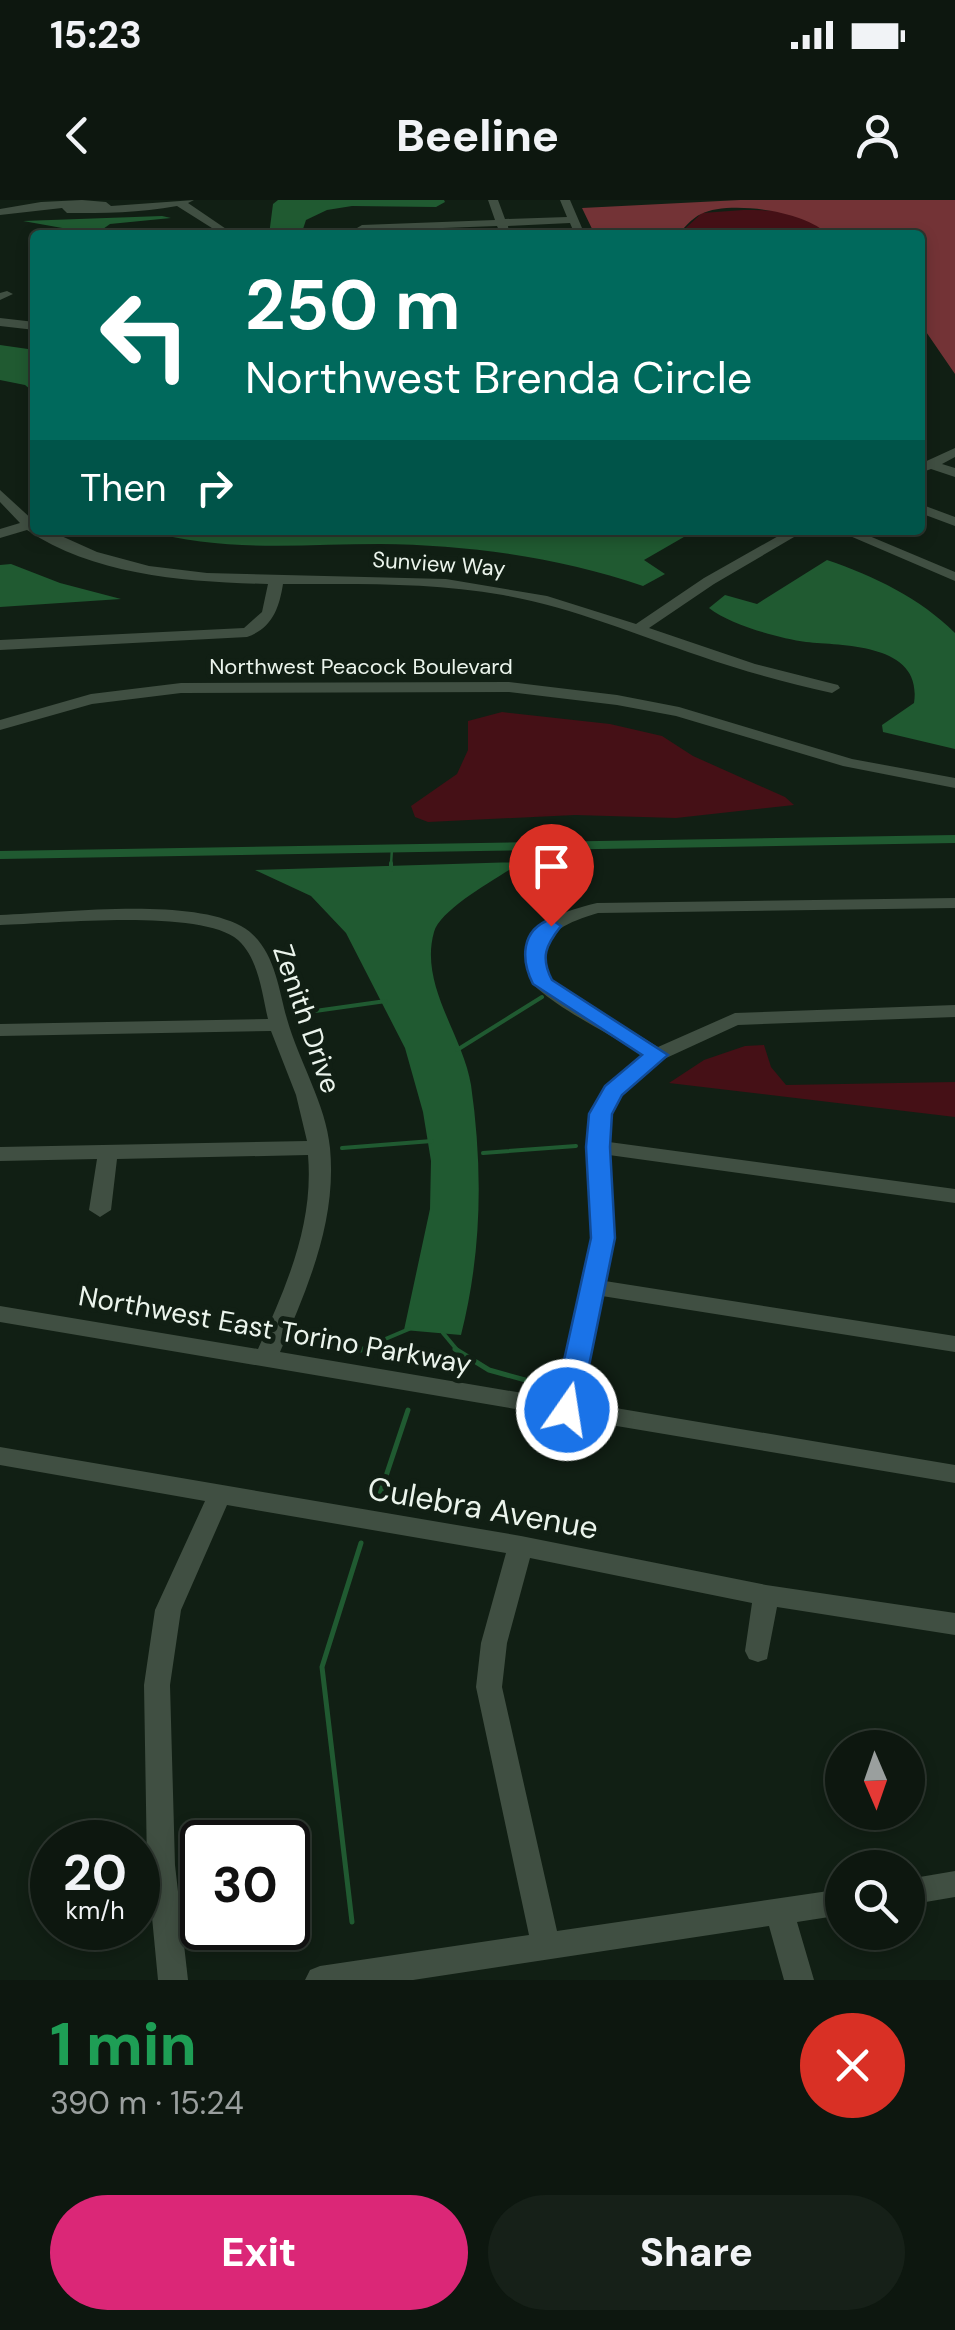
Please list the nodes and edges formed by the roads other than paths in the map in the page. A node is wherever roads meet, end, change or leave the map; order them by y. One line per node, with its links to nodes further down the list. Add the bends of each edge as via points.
1 (493, 200): 9 (street)
2 (565, 200): 7 (street)
3 (185, 201): 5 (street); 10 (street)
4 (79, 207): 5 (street); 5 (street); 6 (street)
5 (105, 207)
6 (0, 212)
7 (574, 220): 9 (street); 11 (street)
8 (362, 228): 9 (street)
9 (503, 229)
10 (224, 230)
11 (578, 230)
12 (0, 322): 13 (street)
13 (30, 325)
14 (955, 452): 15 (street)
15 (925, 466): 16 (street)
16 (955, 473)
17 (0, 494): 20 (street, Sunview Way)
18 (925, 510): 19 (street)
19 (955, 522)
20 (30, 525)
21 (30, 529): 22 (street)
22 (0, 534)
23 (46, 535): 27 (street, Sunview Way, via 143,569)
24 (789, 535): 28 (street)
25 (856, 535): 26 (street)
26 (955, 577)
27 (276, 582): 28 (street, Sunview Way, via 461,584 544,599); 29 (street, via 272,612 247,632)
28 (639, 628): 30 (street, Sunview Way, via 741,666)
29 (0, 644)
30 (832, 688)
31 (0, 725): 32 (street, Northwest Peacock Boulevard, via 91,699 181,688 509,687 679,712 849,763)
32 (955, 783)
33 (955, 902): 38 (street, via 597,908 551,926 536,942 534,965 544,984)
34 (0, 920): 36 (street, Zenith Drive, via 220,922 253,944)
35 (955, 1012): 38 (street, via 735,1020)
36 (278, 1025): 37 (street); 40 (street, Zenith Drive)
37 (0, 1030)
38 (657, 1055): 39 (street, via 613,1091 601,1114)
39 (598, 1147): 43 (street); 45 (street, via 603,1238)
40 (320, 1148): 41 (street); 48 (street, Zenith Drive, via 322,1204 312,1248)
41 (108, 1152): 42 (street); 44 (street)
42 (0, 1154)
43 (955, 1196)
44 (100, 1210)
45 (595, 1287): 47 (street); 49 (street)
46 (0, 1314): 48 (street, Northwest East Torino Parkway)
47 (955, 1344)
48 (266, 1360): 49 (street, Northwest East Torino Parkway)
49 (567, 1410): 51 (street, Northwest East Torino Parkway)
50 (0, 1456): 52 (street, Culebra Avenue)
51 (955, 1474)
52 (219, 1496): 53 (street, Culebra Avenue); 62 (street, via 168,1610 158,1685 161,1865)
53 (520, 1546): 54 (street, Culebra Avenue); 61 (street, via 489,1687)
54 (766, 1595): 55 (street, Culebra Avenue); 56 (street)
55 (955, 1624)
56 (758, 1652)
57 (955, 1884): 58 (street)
58 (925, 1889)
59 (825, 1905): 60 (street)
60 (780, 1912): 61 (street); 64 (street)
61 (546, 1945): 63 (street)
62 (173, 1980)
63 (320, 1980)
64 (799, 1980)

